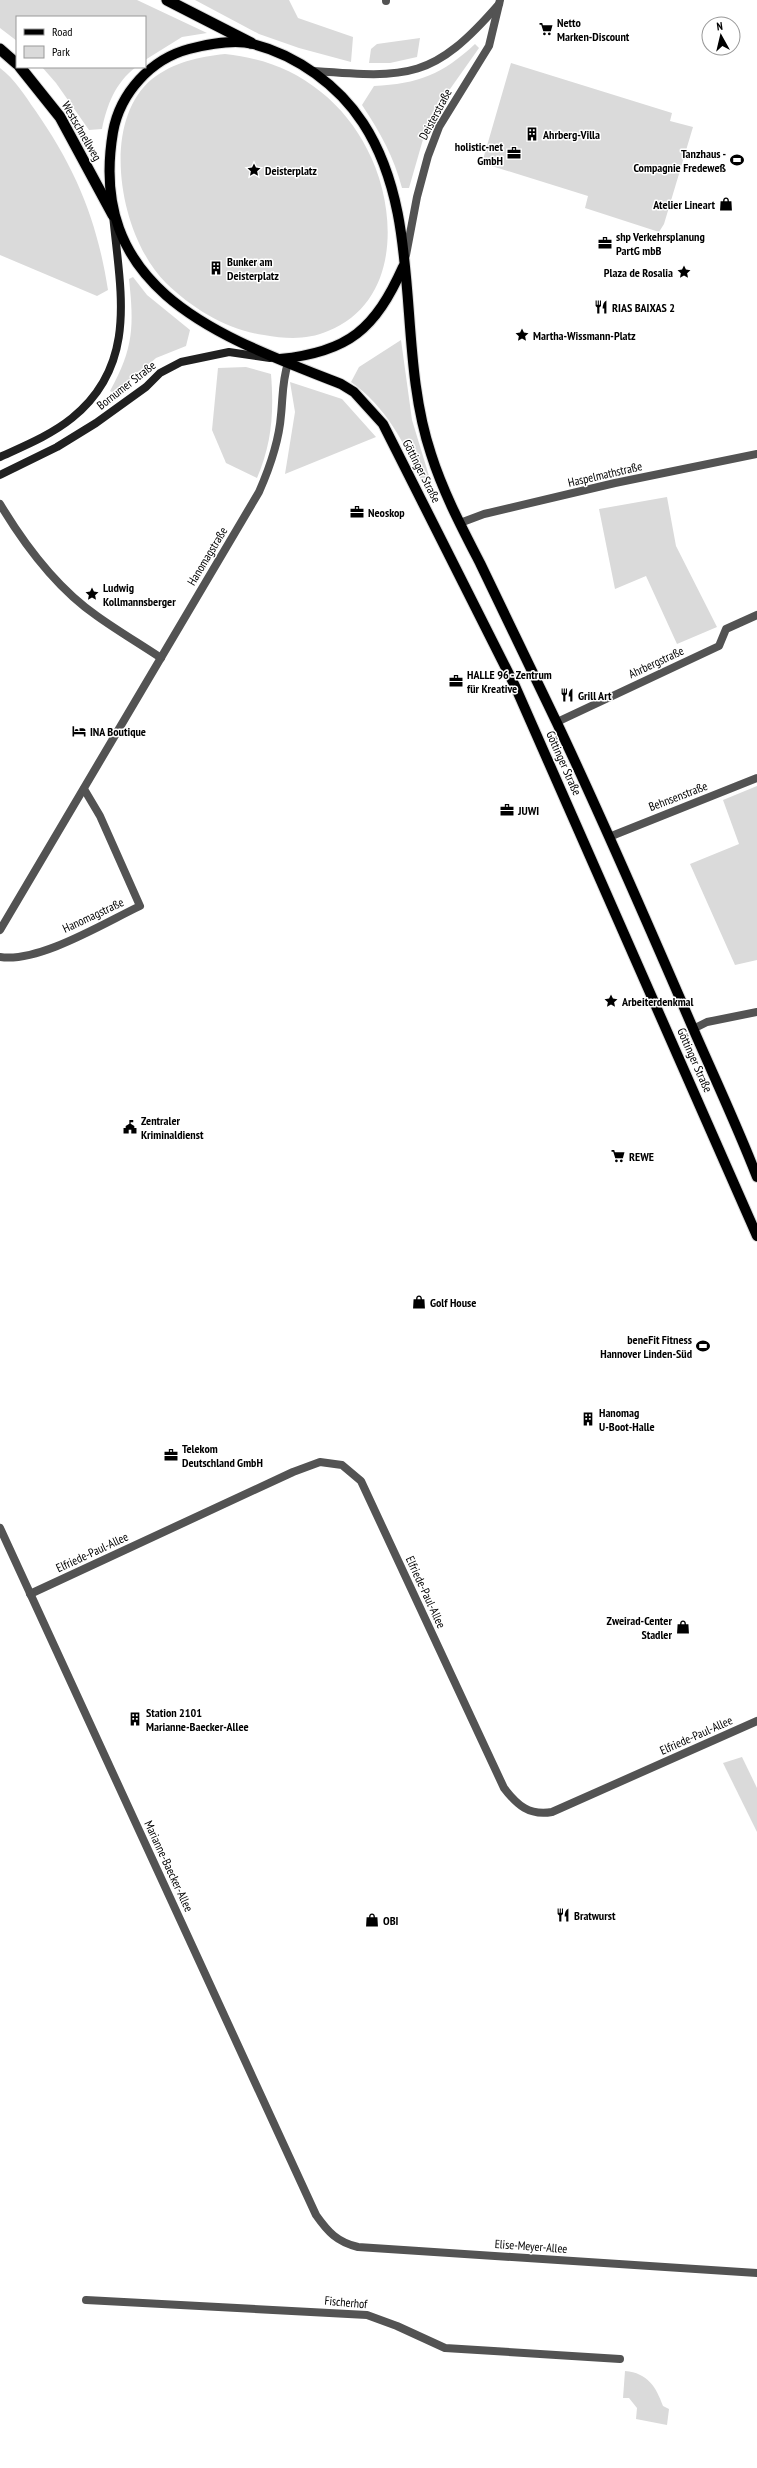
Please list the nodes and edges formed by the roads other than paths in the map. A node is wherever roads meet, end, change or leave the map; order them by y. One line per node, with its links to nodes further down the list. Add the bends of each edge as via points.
1 (167, 0): 3 (highway)
2 (500, 2): 7 (street, Deisterstraße, via 462,44 447,56 423,68 379,76); 9 (street, Deisterstraße, via 496,27 489,46 439,127 428,156 417,197)
3 (251, 43): 7 (main road); 8 (main road, via 218,43 177,52 152,68 124,98 112,138 109,170)
4 (0, 49): 5 (highway)
5 (16, 63)
6 (21, 68): 8 (highway, Westschnellweg, via 60,117)
7 (312, 71): 9 (main road, via 333,88 359,117 384,160 394,189)
8 (113, 215): 10 (main road, via 140,266 166,296 201,322); 12 (main road, Bornumer Straße, via 121,326 112,368 89,402 72,418)
9 (404, 266): 10 (main road, via 382,309 351,338 312,356); 15 (main road, Göttinger Straße, via 411,358 422,420 441,481)
10 (283, 361): 13 (main road, Bornumer Straße, via 229,352 181,362 160,373 146,387 96,423 57,447); 17 (street, Hanomagstraße, via 281,415 273,459 259,492); 27 (main road, Göttinger Straße, via 341,384 354,392 383,424 406,466 518,694)
11 (757, 454): 15 (street, Haspelmathstraße, via 615,483 484,514)
12 (0, 457)
13 (0, 475)
14 (0, 504): 17 (street, via 17,532 46,570 96,616)
15 (460, 523): 18 (main road, Göttinger Straße)
16 (757, 616): 18 (street, Ahrbergstraße, via 726,629 719,646)
17 (161, 658): 20 (street, Hanomagstraße)
18 (557, 722): 21 (main road, Göttinger Straße)
19 (757, 778): 21 (street, Behnsenstraße)
20 (84, 789): 22 (street, Hanomagstraße); 23 (street, Hanomagstraße, via 100,816 140,906 45,951 9,959)
21 (609, 837): 25 (main road, Göttinger Straße)
22 (0, 930)
23 (0, 957)
24 (757, 1012): 25 (street, via 707,1022)
25 (693, 1029): 26 (main road, Göttinger Straße)
26 (757, 1177)
27 (757, 1236)
28 (0, 1528): 29 (street, Marianne-Baecker-Allee)
29 (30, 1594): 30 (street, Elfriede-Paul-Allee, via 293,1472 320,1462 342,1465 361,1481 504,1788 516,1804 530,1812 552,1812); 31 (street, Marianne-Baecker-Allee)
30 (757, 1721)
31 (316, 2215): 32 (street, Elise-Meyer-Allee, via 330,2234 358,2247)
32 (757, 2274)
33 (86, 2300): 34 (street, Fischerhof, via 367,2315 446,2348)
34 (620, 2359)

